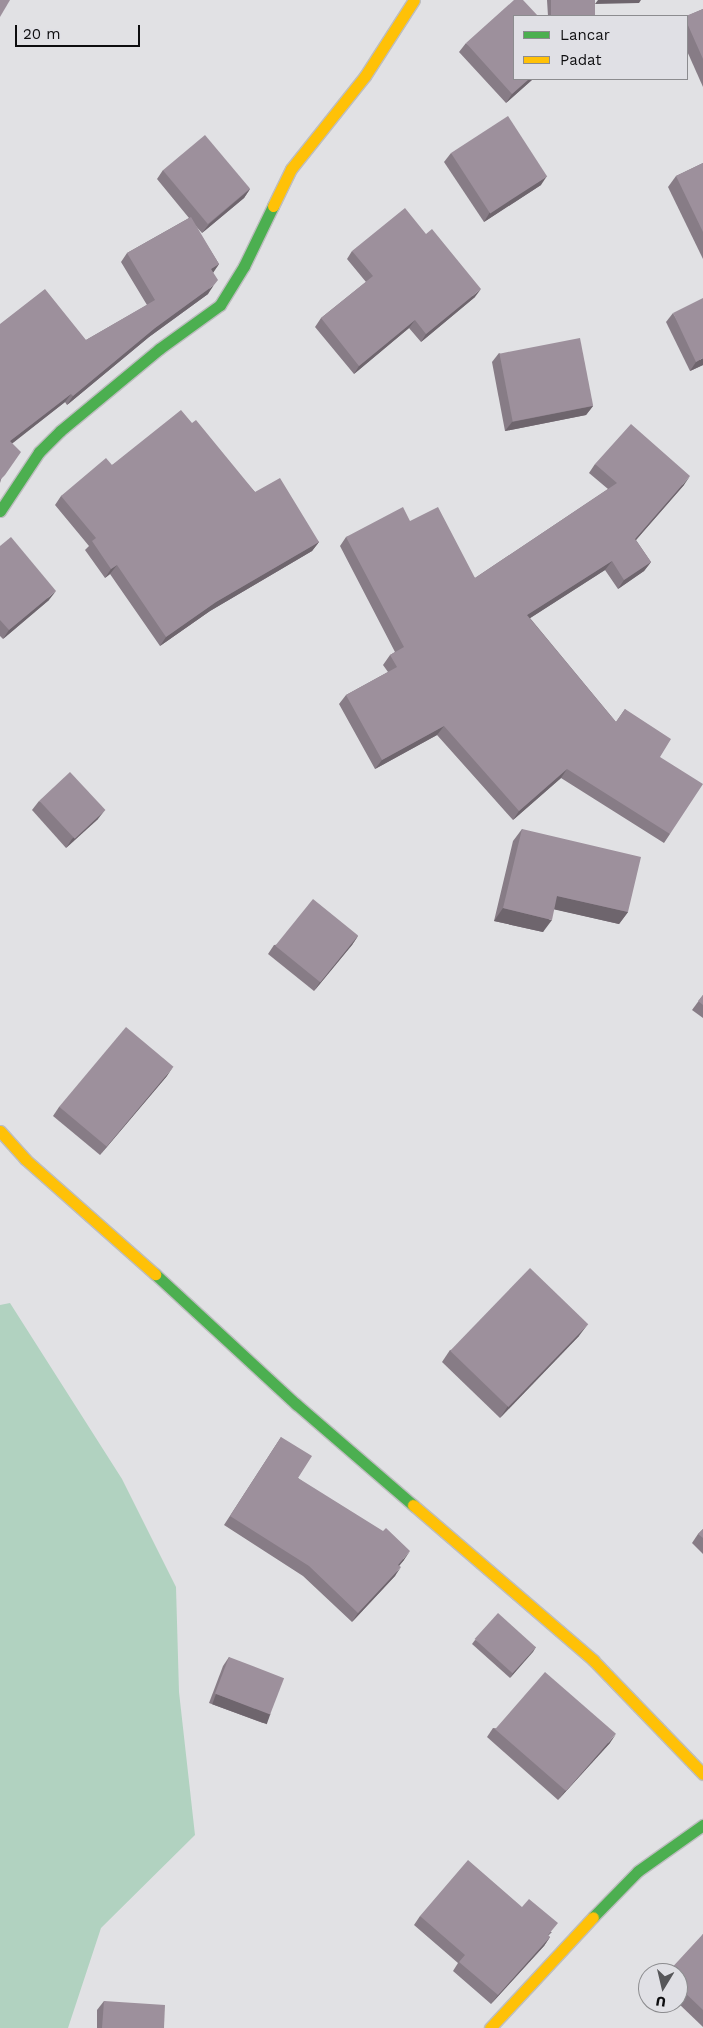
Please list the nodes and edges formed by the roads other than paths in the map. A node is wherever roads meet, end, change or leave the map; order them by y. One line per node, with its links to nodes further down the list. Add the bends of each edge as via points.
1 (414, 0): 2 (street, via 365,76 291,169 244,266 220,305 159,348 60,431 39,452)
2 (0, 511)
3 (0, 1131): 4 (street, via 25,1159 144,1263 296,1404 593,1660)
4 (703, 1774)
5 (703, 1825): 6 (street, via 638,1871)
6 (490, 2028)

